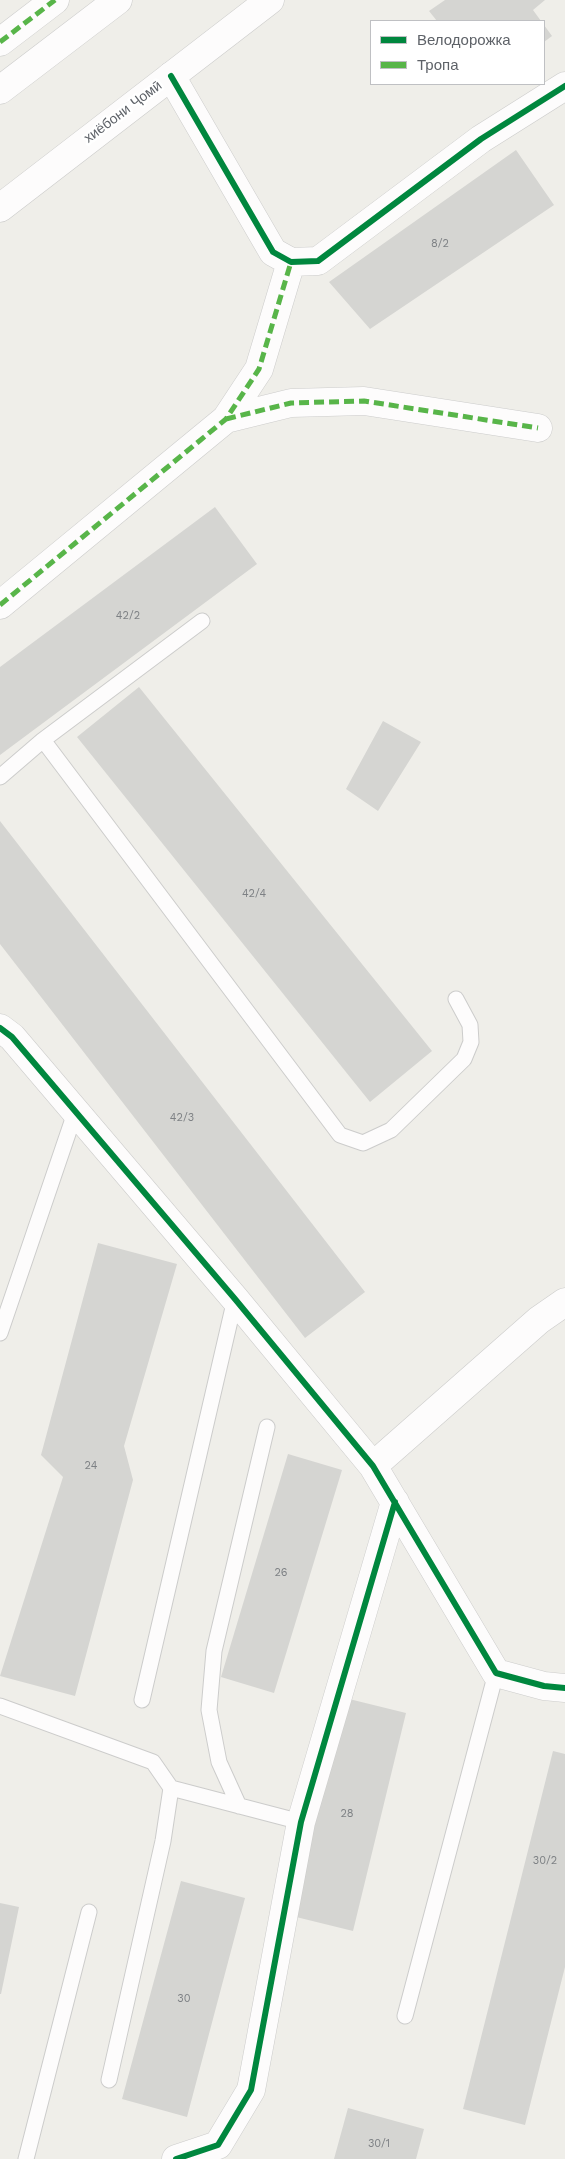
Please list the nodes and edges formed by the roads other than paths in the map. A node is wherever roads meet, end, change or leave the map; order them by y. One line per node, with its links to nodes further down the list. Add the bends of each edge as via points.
1 (55, 0): 4 (street)
2 (118, 0): 7 (street)
3 (270, 0): 5 (street, хиёбони Ҷомӣ)
4 (0, 42)
5 (171, 76): 8 (street, хиёбони Ҷомӣ); 9 (street, via 273,252)
6 (565, 86): 9 (street, via 481,139 318,261)
7 (0, 90)
8 (0, 208)
9 (291, 262): 10 (street, via 259,368)
10 (226, 419): 11 (street, via 291,403 364,401); 12 (street)
11 (538, 428)
12 (0, 604)
13 (202, 621): 14 (lane)
14 (44, 740): 15 (lane); 16 (lane, via 340,1135 363,1143 391,1130 464,1059 470,1042 470,1025)
15 (0, 777)
16 (456, 1000)
17 (0, 1028): 18 (street, via 12,1037)
18 (75, 1113): 19 (street); 21 (lane)
19 (235, 1299): 23 (street); 27 (lane)
20 (565, 1302): 23 (street, via 539,1320)
21 (0, 1333)
22 (267, 1426): 30 (lane, via 214,1651 209,1710 219,1762)
23 (373, 1466): 24 (street)
24 (395, 1502): 25 (street); 31 (street)
25 (496, 1673): 26 (street, via 544,1686); 33 (lane)
26 (565, 1688)
27 (142, 1700)
28 (0, 1706): 29 (lane, via 153,1762)
29 (172, 1788): 30 (lane); 34 (lane)
30 (239, 1806): 31 (lane)
31 (301, 1822): 36 (street, via 251,2090 218,2145)
32 (88, 1912): 35 (lane)
33 (405, 2016)
34 (109, 2080)
35 (26, 2159)
36 (176, 2159)

